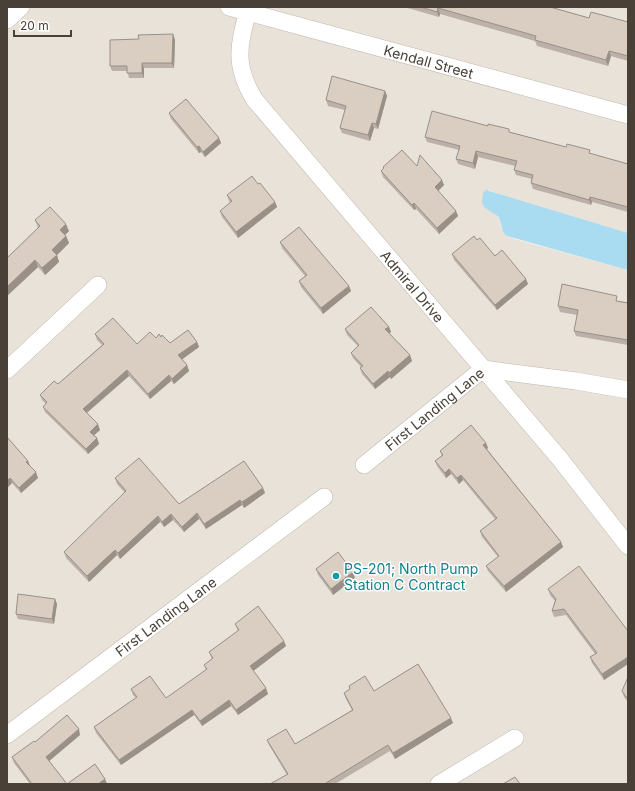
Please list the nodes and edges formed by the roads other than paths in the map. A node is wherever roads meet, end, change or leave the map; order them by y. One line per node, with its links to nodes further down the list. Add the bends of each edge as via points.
1 (21, 7): 4 (street)
2 (229, 7): 3 (street, Kendall Street)
3 (249, 10): 5 (street, Kendall Street); 7 (street, Admiral Drive, via 239,47 240,65 244,83 254,99)
4 (7, 20)
5 (628, 115)
6 (98, 285): 8 (street)
7 (483, 369): 9 (street, First Landing Lane); 10 (street, First Landing Lane); 12 (street, Admiral Drive, via 560,459)
8 (7, 370)
9 (628, 390)
10 (364, 465)
11 (324, 496): 13 (street, First Landing Lane)
12 (628, 546)
13 (7, 735)
14 (516, 738): 15 (street)
15 (440, 784)

